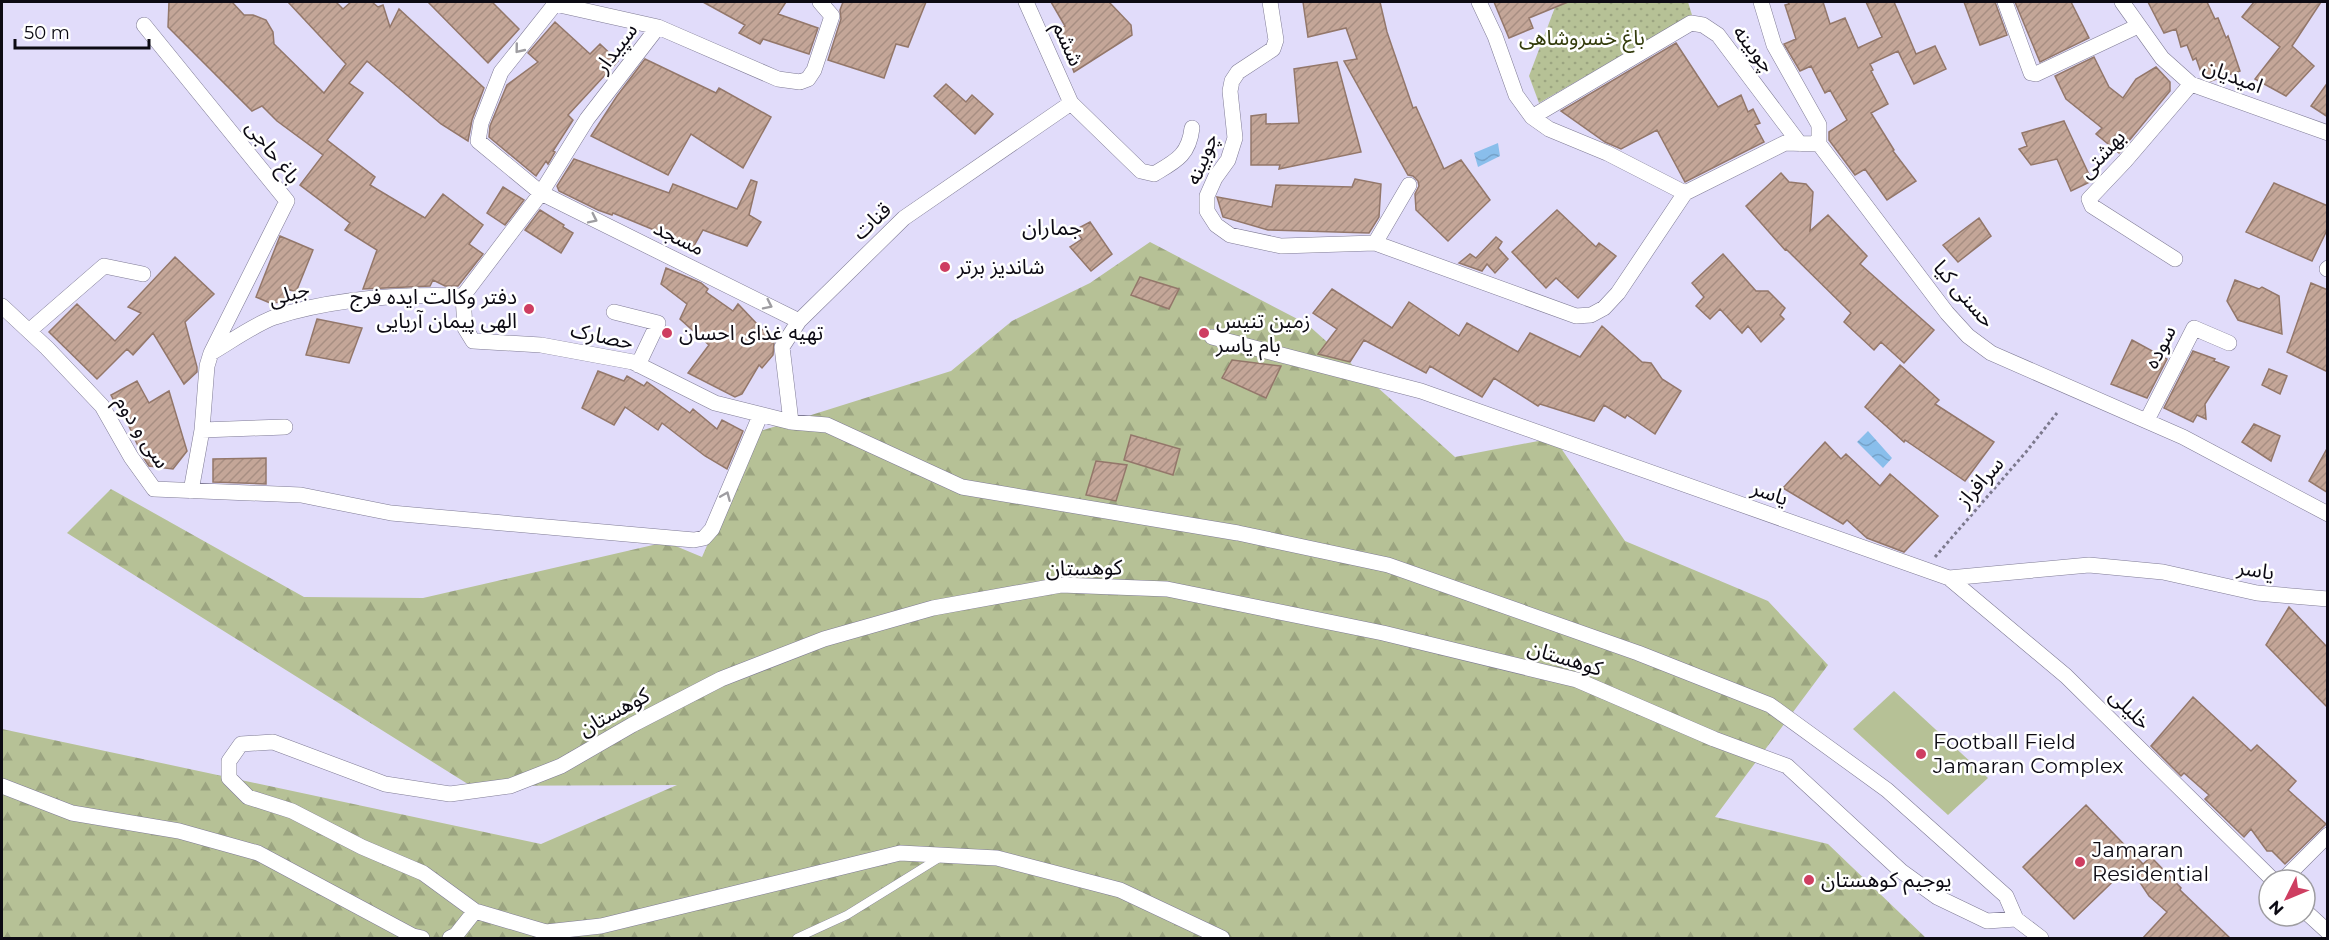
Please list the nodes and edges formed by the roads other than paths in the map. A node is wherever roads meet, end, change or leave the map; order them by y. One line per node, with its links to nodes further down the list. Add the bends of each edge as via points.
1 (820, 2): 11 (street, سپیدار, via 832,16 813,70 808,79 800,82 778,79)
2 (1026, 2): 13 (street, ششم)
3 (1270, 2): 22 (street, چوبینه, via 1276,40 1273,49 1238,72 1232,81 1235,138 1208,196 1207,211 1216,225 1230,235 1281,246)
4 (1479, 2): 14 (street, via 1516,95)
5 (1761, 2): 18 (street, حسنی کیا, via 1774,45 1819,125)
6 (2006, 2): 10 (street, via 2031,73 2036,74)
7 (2122, 2): 10 (street, امیدیان)
8 (554, 3): 11 (street); 20 (street, مسجد, one-way to 20, via 501,72 478,141)
9 (144, 25): 32 (street, باغ حاجی, via 287,201)
10 (2138, 26): 12 (street, امیدیان, via 2162,58)
11 (658, 27): 20 (street, سپیدار, via 587,119)
12 (2191, 84): 16 (street, امیدیان); 23 (street, بهشتی, via 2089,199 2092,206)
13 (1071, 103): 15 (street, via 1141,171 1154,174 1178,160 1190,143); 28 (street, قنات, via 904,218)
14 (1532, 117): 17 (street, چوبینه, via 1691,23 1703,25 1718,35); 21 (street, via 1549,129)
15 (1192, 128)
16 (2328, 133)
17 (1800, 144): 18 (street, چوبینه); 21 (street, چوبینه, via 1785,143)
18 (1819, 144): 35 (street, حسنی کیا, via 1947,314 1968,336 1991,353)
19 (1409, 185): 22 (street)
20 (540, 193): 25 (street, سپیدار); 28 (street, مسجد, one-way to 28)
21 (1686, 193): 22 (street, چوبینه, via 1618,293 1605,308 1591,315 1576,316)
22 (1375, 243)
23 (2175, 259)
24 (143, 274): 29 (street, via 104,267)
25 (464, 296): 32 (street, جبلی, via 344,301 274,318); 33 (street, حصارک, via 465,327 473,341 541,345)
26 (2, 306): 29 (street, سی و دوم)
27 (614, 312): 33 (street, via 658,323)
28 (799, 321): 36 (street, قنات, via 782,347)
29 (29, 331): 39 (street, سی و دوم, via 102,406 131,458 154,489)
30 (1212, 337): 41 (street, یاسر, via 1421,391)
31 (2229, 343): 35 (street, سوده, via 2194,328)
32 (211, 354): 38 (street)
33 (638, 365): 34 (street, حصارک, via 715,403)
34 (760, 416): 36 (street, حصارک); 39 (street, سی و دوم, one-way to 34, via 301,495 391,513 694,540 704,538 712,529)
35 (2146, 420): 40 (street, حسنی کیا)
36 (791, 422): 49 (street, کوهستان, via 827,425 962,487 1238,533 1388,566 1638,653 1770,705 1887,790 2006,896)
37 (285, 427): 38 (street)
38 (202, 430): 39 (street)
39 (191, 491)
40 (2328, 514)
41 (1949, 578): 42 (street, یاسر, via 2089,565 2163,572 2257,593); 46 (street, خلیلی, via 2066,676)
42 (2328, 599)
43 (2, 786): 50 (street, via 72,813 179,831 258,854)
44 (2328, 835): 47 (street)
45 (946, 854): 48 (street, کوهستان, via 900,853 601,926 546,932); 52 (lane, via 847,915); 53 (street, کوهستان, via 997,858 1120,890)
46 (2261, 868)
47 (2295, 868)
48 (475, 911): 49 (street, کوهستان, via 423,873 292,811 248,796 229,778 229,761 241,744 273,742 385,784 450,794 510,786 561,766 721,679 824,639 933,608 1060,585 1167,589 1383,633 1577,680 1787,766 1893,864 1937,897 1987,921); 51 (street)
49 (2016, 919): 54 (street, کوهستان)
50 (422, 939)
51 (450, 939)
52 (797, 939)
53 (1222, 939)
54 (2041, 939)

